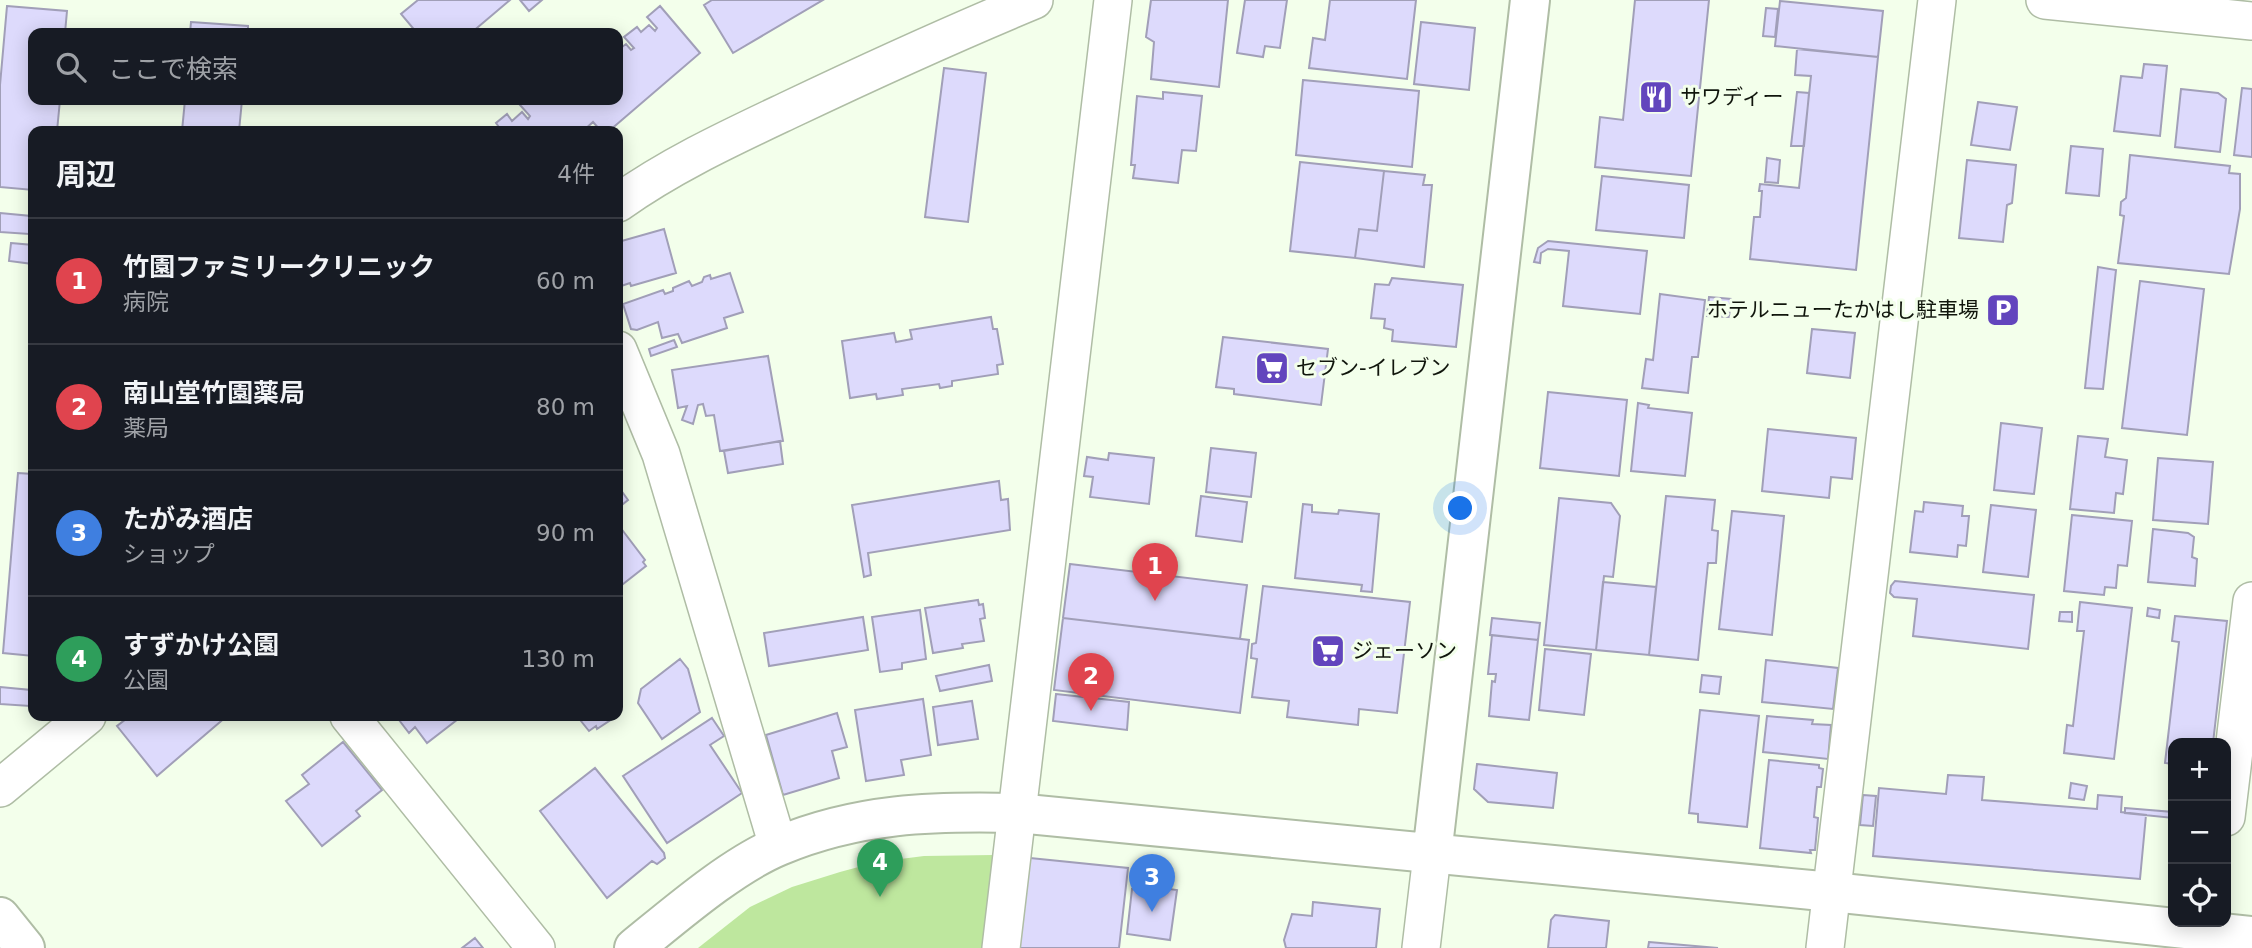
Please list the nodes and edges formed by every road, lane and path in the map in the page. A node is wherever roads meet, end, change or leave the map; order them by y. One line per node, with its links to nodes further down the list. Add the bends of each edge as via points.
1 (1034, 0): 7 (street, via 729,139)
2 (1113, 0): 14 (street)
3 (1530, 0): 16 (street)
4 (1937, 0): 17 (street)
5 (2045, 0): 6 (street)
6 (2252, 21)
7 (623, 200)
8 (623, 361): 15 (street, via 661,454)
9 (2252, 601): 13 (street)
10 (81, 721): 12 (street)
11 (353, 721): 22 (street)
12 (0, 788)
13 (2228, 801)
14 (1016, 813): 15 (street, via 939,811 878,818); 16 (street); 24 (street)
15 (778, 846): 23 (street, via 691,903)
16 (1432, 855): 17 (street); 25 (street)
17 (1832, 892): 19 (street); 26 (street)
18 (0, 917): 21 (street)
19 (2212, 934): 20 (street)
20 (2252, 936)
21 (24, 948)
22 (536, 948)
23 (634, 948)
24 (1001, 948)
25 (1421, 948)
26 (1825, 948)

